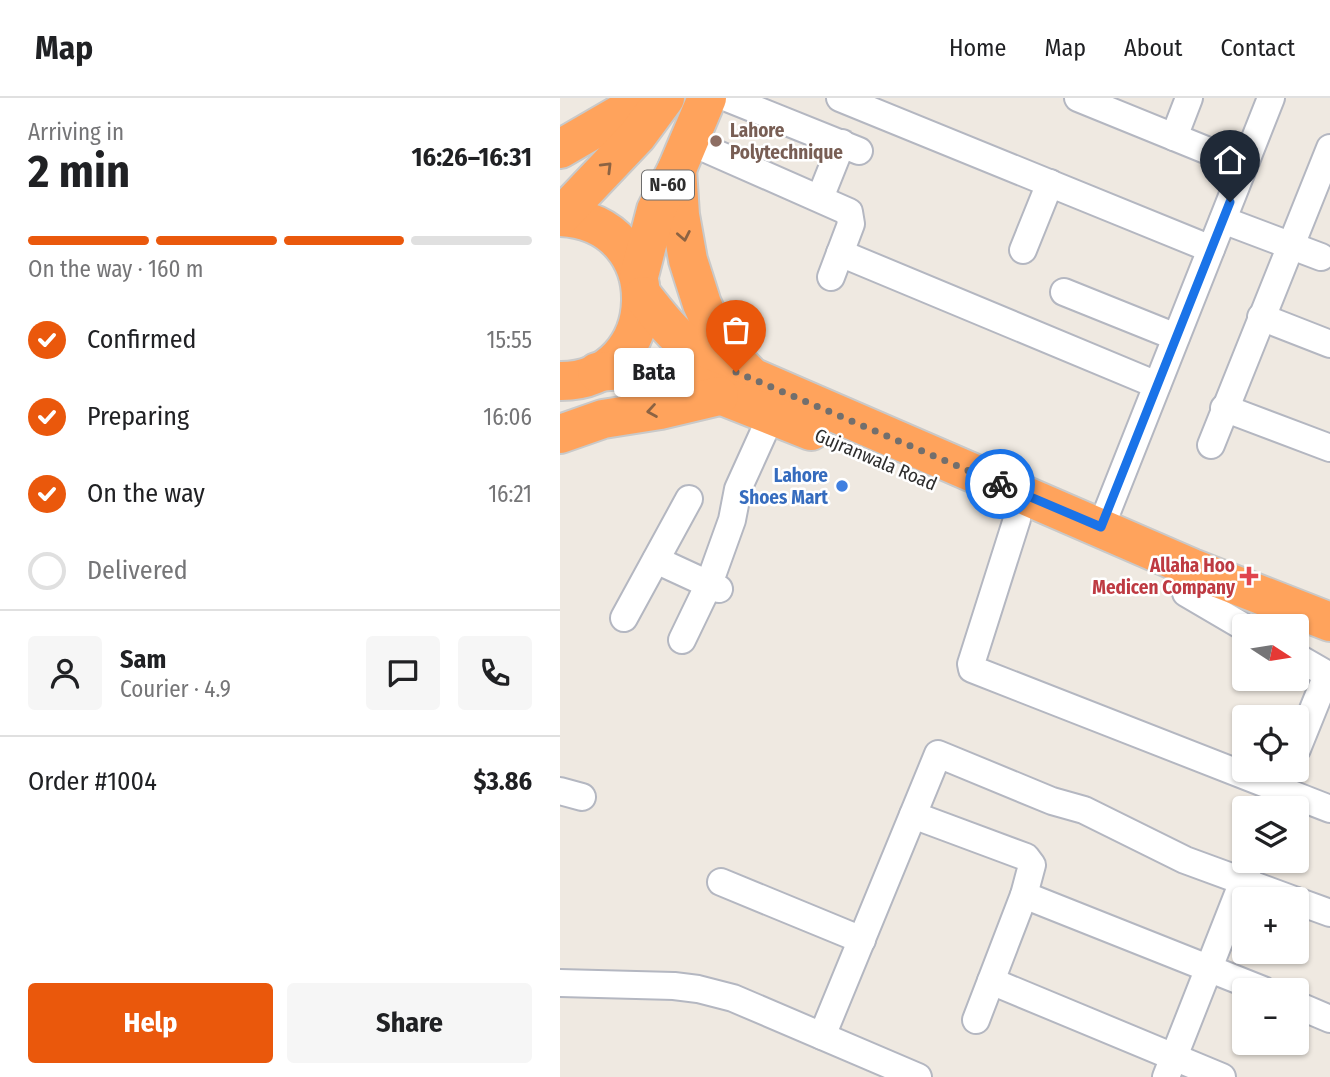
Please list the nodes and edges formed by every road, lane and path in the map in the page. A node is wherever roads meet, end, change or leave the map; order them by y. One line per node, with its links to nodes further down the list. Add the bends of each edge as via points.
1 (648, 98): 13 (highway)
2 (665, 98): 18 (highway, N-60, one-way to 2, via 637,136)
3 (707, 98): 15 (highway, N-60)
4 (727, 98): 11 (street)
5 (1078, 98): 9 (street)
6 (1189, 98): 10 (street)
7 (1271, 98): 19 (street)
8 (841, 99): 11 (street); 16 (street)
9 (1131, 108): 10 (street)
10 (1174, 137): 14 (street)
11 (843, 144): 17 (street)
12 (1330, 148): 20 (street)
13 (560, 149)
14 (1206, 150)
15 (682, 155): 17 (street); 24 (highway, N-60, via 656,211); 29 (highway, one-way to 29, via 680,215 688,260 721,346)
16 (1049, 183): 21 (street); 22 (street)
17 (820, 198): 31 (street, via 851,215 835,265)
18 (560, 217): 24 (highway, Gujranwala Road, via 591,223 609,233 624,248)
19 (1223, 220): 20 (street); 21 (street)
20 (1290, 246): 23 (street); 26 (street)
21 (1211, 248): 27 (street)
22 (1023, 250)
23 (1321, 257)
24 (641, 286): 29 (highway, Gujranwala Road, via 685,344 721,368); 30 (highway, via 640,317 629,343 620,355)
25 (1064, 292): 27 (street)
26 (1261, 317): 28 (street); 33 (street)
27 (1176, 337): 31 (street)
28 (1330, 344)
29 (752, 377): 40 (highway, Gujranwala Road)
30 (571, 380): 32 (highway, Gujranwala Road, via 622,370 667,374)
31 (1157, 385): 40 (street)
32 (719, 396): 34 (highway, Gujranwala Road); 35 (highway, one-way to 35, via 603,419)
33 (1224, 408): 36 (street); 37 (street)
34 (772, 414): 39 (highway, Gujranwala Road); 43 (street, via 738,489)
35 (560, 434)
36 (1211, 445)
37 (1330, 448)
38 (689, 499): 41 (street)
39 (1017, 519): 42 (highway, Gujranwala Road); 54 (street, via 972,669)
40 (1101, 527): 42 (highway, Gujranwala Road)
41 (656, 560): 43 (street); 47 (street)
42 (1189, 580): 44 (street, Gujranwala Road, via 1280,583); 45 (highway, Gujranwala Road); 46 (street, Gujranwala Road); 48 (highway, Gujranwala Road)
43 (714, 586): 49 (street)
44 (1330, 604)
45 (1249, 614)
46 (1232, 617)
47 (624, 618)
48 (1330, 622)
49 (682, 640)
50 (1309, 648): 52 (highway)
51 (1309, 661): 52 (street)
52 (1329, 667): 53 (street)
53 (1309, 718)
54 (1280, 790): 55 (street)
55 (1330, 809)
56 (913, 815): 57 (street, via 938,754 1084,810 1185,860); 62 (street, via 1029,859 1032,869); 65 (street)
57 (1232, 868)
58 (1246, 873): 66 (street)
59 (1250, 873): 61 (street)
60 (720, 882): 65 (street)
61 (1273, 887)
62 (1024, 895): 66 (street); 68 (street)
63 (1309, 905): 64 (street)
64 (1330, 913)
65 (862, 940): 73 (street)
66 (1209, 968): 67 (street); 74 (street)
67 (1234, 978)
68 (991, 981): 72 (street); 74 (street)
69 (560, 984): 73 (street, via 698,989 733,998)
70 (1309, 1010): 71 (street)
71 (1330, 1019)
72 (976, 1020)
73 (822, 1036): 75 (street)
74 (1170, 1067): 76 (street)
75 (919, 1077)
76 (1222, 1077)

